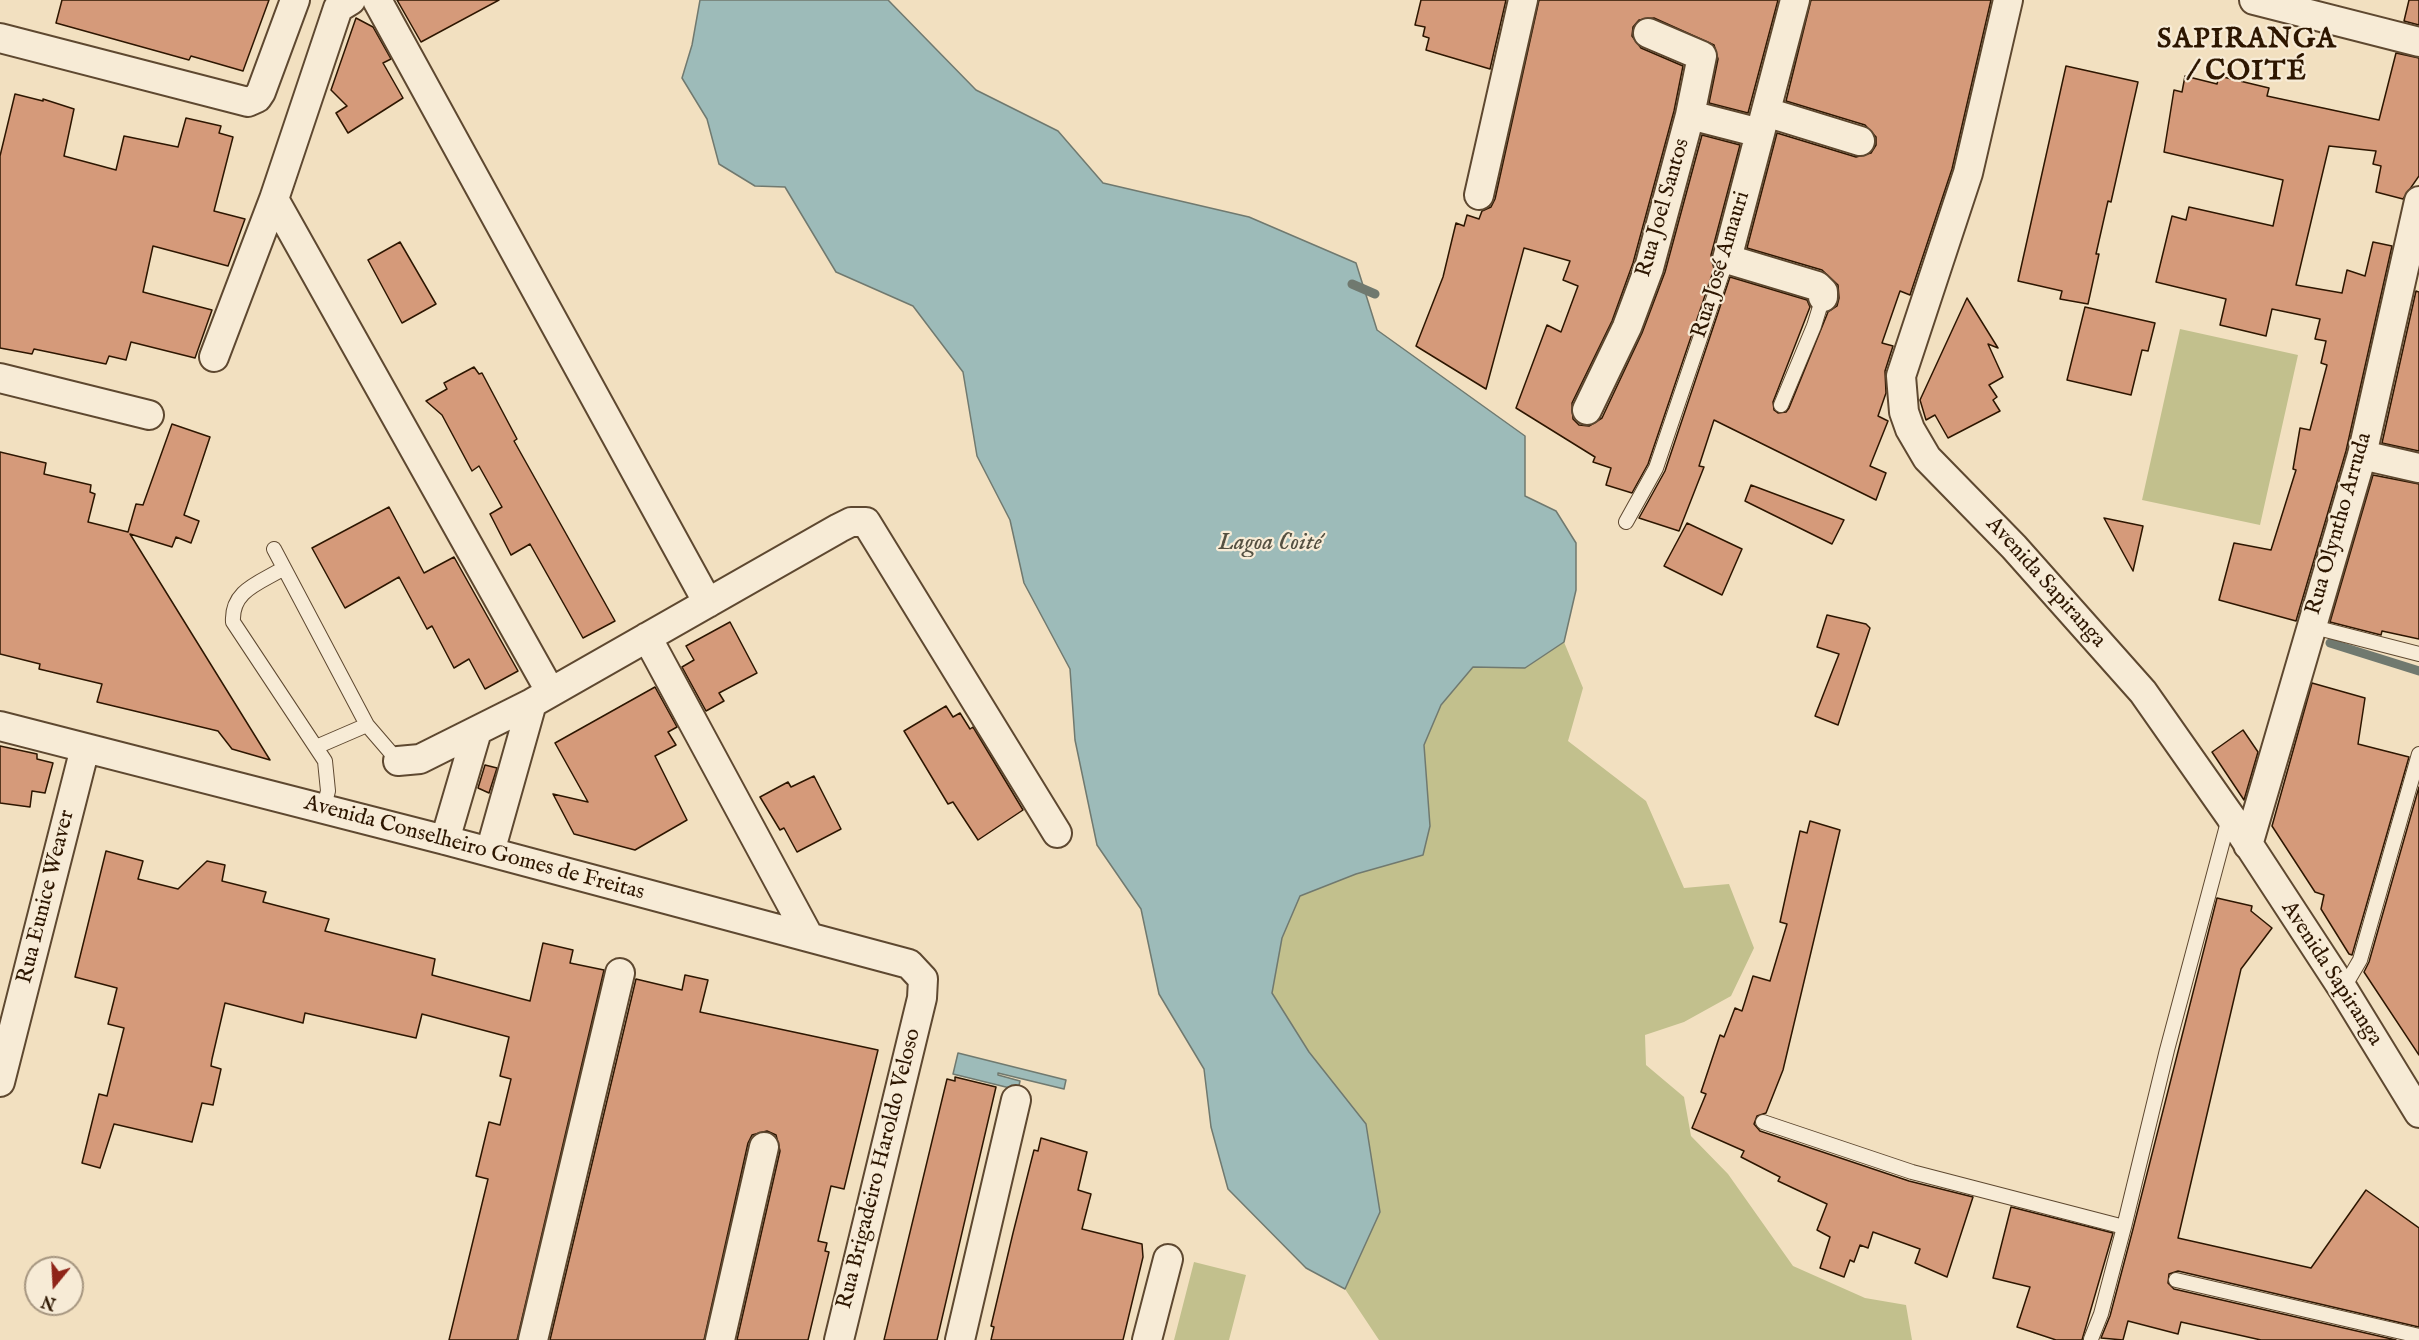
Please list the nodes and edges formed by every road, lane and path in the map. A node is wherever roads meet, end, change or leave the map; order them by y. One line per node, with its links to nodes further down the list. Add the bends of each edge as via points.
1 (295, 0): 9 (street, via 261,92 257,98 243,101)
2 (351, 0): 15 (street, via 338,8)
3 (377, 0): 30 (street)
4 (1522, 0): 14 (street)
5 (1795, 0): 12 (street, Rua José Amauri)
6 (2008, 0): 43 (street, Avenida Sapiranga, via 1968,173 1901,376 1904,412 1927,458 2053,589 2143,692)
7 (2254, 0): 10 (street)
8 (1648, 33): 11 (street, Rua Joel Santos, via 1702,56)
9 (0, 38)
10 (2419, 42)
11 (1690, 115): 12 (street); 23 (street, Rua Joel Santos, via 1649,268 1627,327)
12 (1763, 123): 13 (street); 18 (street, Rua José Amauri)
13 (1860, 141)
14 (1479, 195)
15 (274, 199): 20 (street); 34 (street)
16 (2419, 201): 17 (street, Rua Olyntho Arruda)
17 (2413, 257): 25 (street, Rua Olyntho Arruda)
18 (1727, 259): 19 (street, via 1817,285 1824,292); 27 (lane, Rua José Amauri, via 1656,468)
19 (1823, 297): 22 (lane)
20 (214, 357)
21 (0, 378): 24 (street)
22 (1781, 405)
23 (1587, 410)
24 (149, 416)
25 (2362, 455): 26 (street); 31 (street, Rua Olyntho Arruda)
26 (2419, 468)
27 (1626, 522)
28 (274, 549): 29 (lane)
29 (284, 568): 35 (lane); 38 (lane, via 237,596 233,622)
30 (708, 603): 32 (street); 44 (street, via 839,528 851,522 866,522)
31 (2310, 626): 33 (lane); 46 (street, Rua Olyntho Arruda)
32 (647, 637): 34 (street); 48 (street)
33 (2419, 654)
34 (541, 697): 37 (street); 47 (street)
35 (367, 725): 38 (lane); 41 (lane)
36 (0, 726): 39 (street, Avenida Conselheiro Gomes de Freitas)
37 (477, 731): 41 (street, via 420,759); 45 (street)
38 (316, 747): 42 (lane, via 325,761 327,775)
39 (85, 748): 42 (street, Avenida Conselheiro Gomes de Freitas); 52 (street, Rua Eunice Weaver)
40 (2419, 754): 50 (lane, via 2360,960)
41 (398, 761)
42 (323, 810): 45 (street, Avenida Conselheiro Gomes de Freitas)
43 (2230, 816): 46 (street, Avenida Sapiranga); 58 (lane)
44 (1057, 833)
45 (445, 840): 47 (street, Avenida Conselheiro Gomes de Freitas)
46 (2248, 845): 50 (street, Avenida Sapiranga)
47 (490, 852): 48 (street, Avenida Conselheiro Gomes de Freitas)
48 (808, 937): 51 (street, Avenida Conselheiro Gomes de Freitas, via 909,964 923,979)
49 (620, 973): 63 (street)
50 (2343, 989): 55 (street, Avenida Sapiranga)
51 (922, 998): 65 (street, Rua Brigadeiro Haroldo Veloso)
52 (3, 1053): 53 (street, Rua Eunice Weaver)
53 (0, 1082)
54 (1016, 1100): 66 (street)
55 (2419, 1113)
56 (1762, 1122): 58 (lane, via 1912,1172)
57 (764, 1147): 64 (street)
58 (2124, 1227): 62 (lane)
59 (1168, 1259): 67 (street)
60 (2176, 1280): 61 (lane)
61 (2419, 1336)
62 (2091, 1339)
63 (533, 1340)
64 (720, 1340)
65 (838, 1340)
66 (960, 1340)
67 (1147, 1340)

